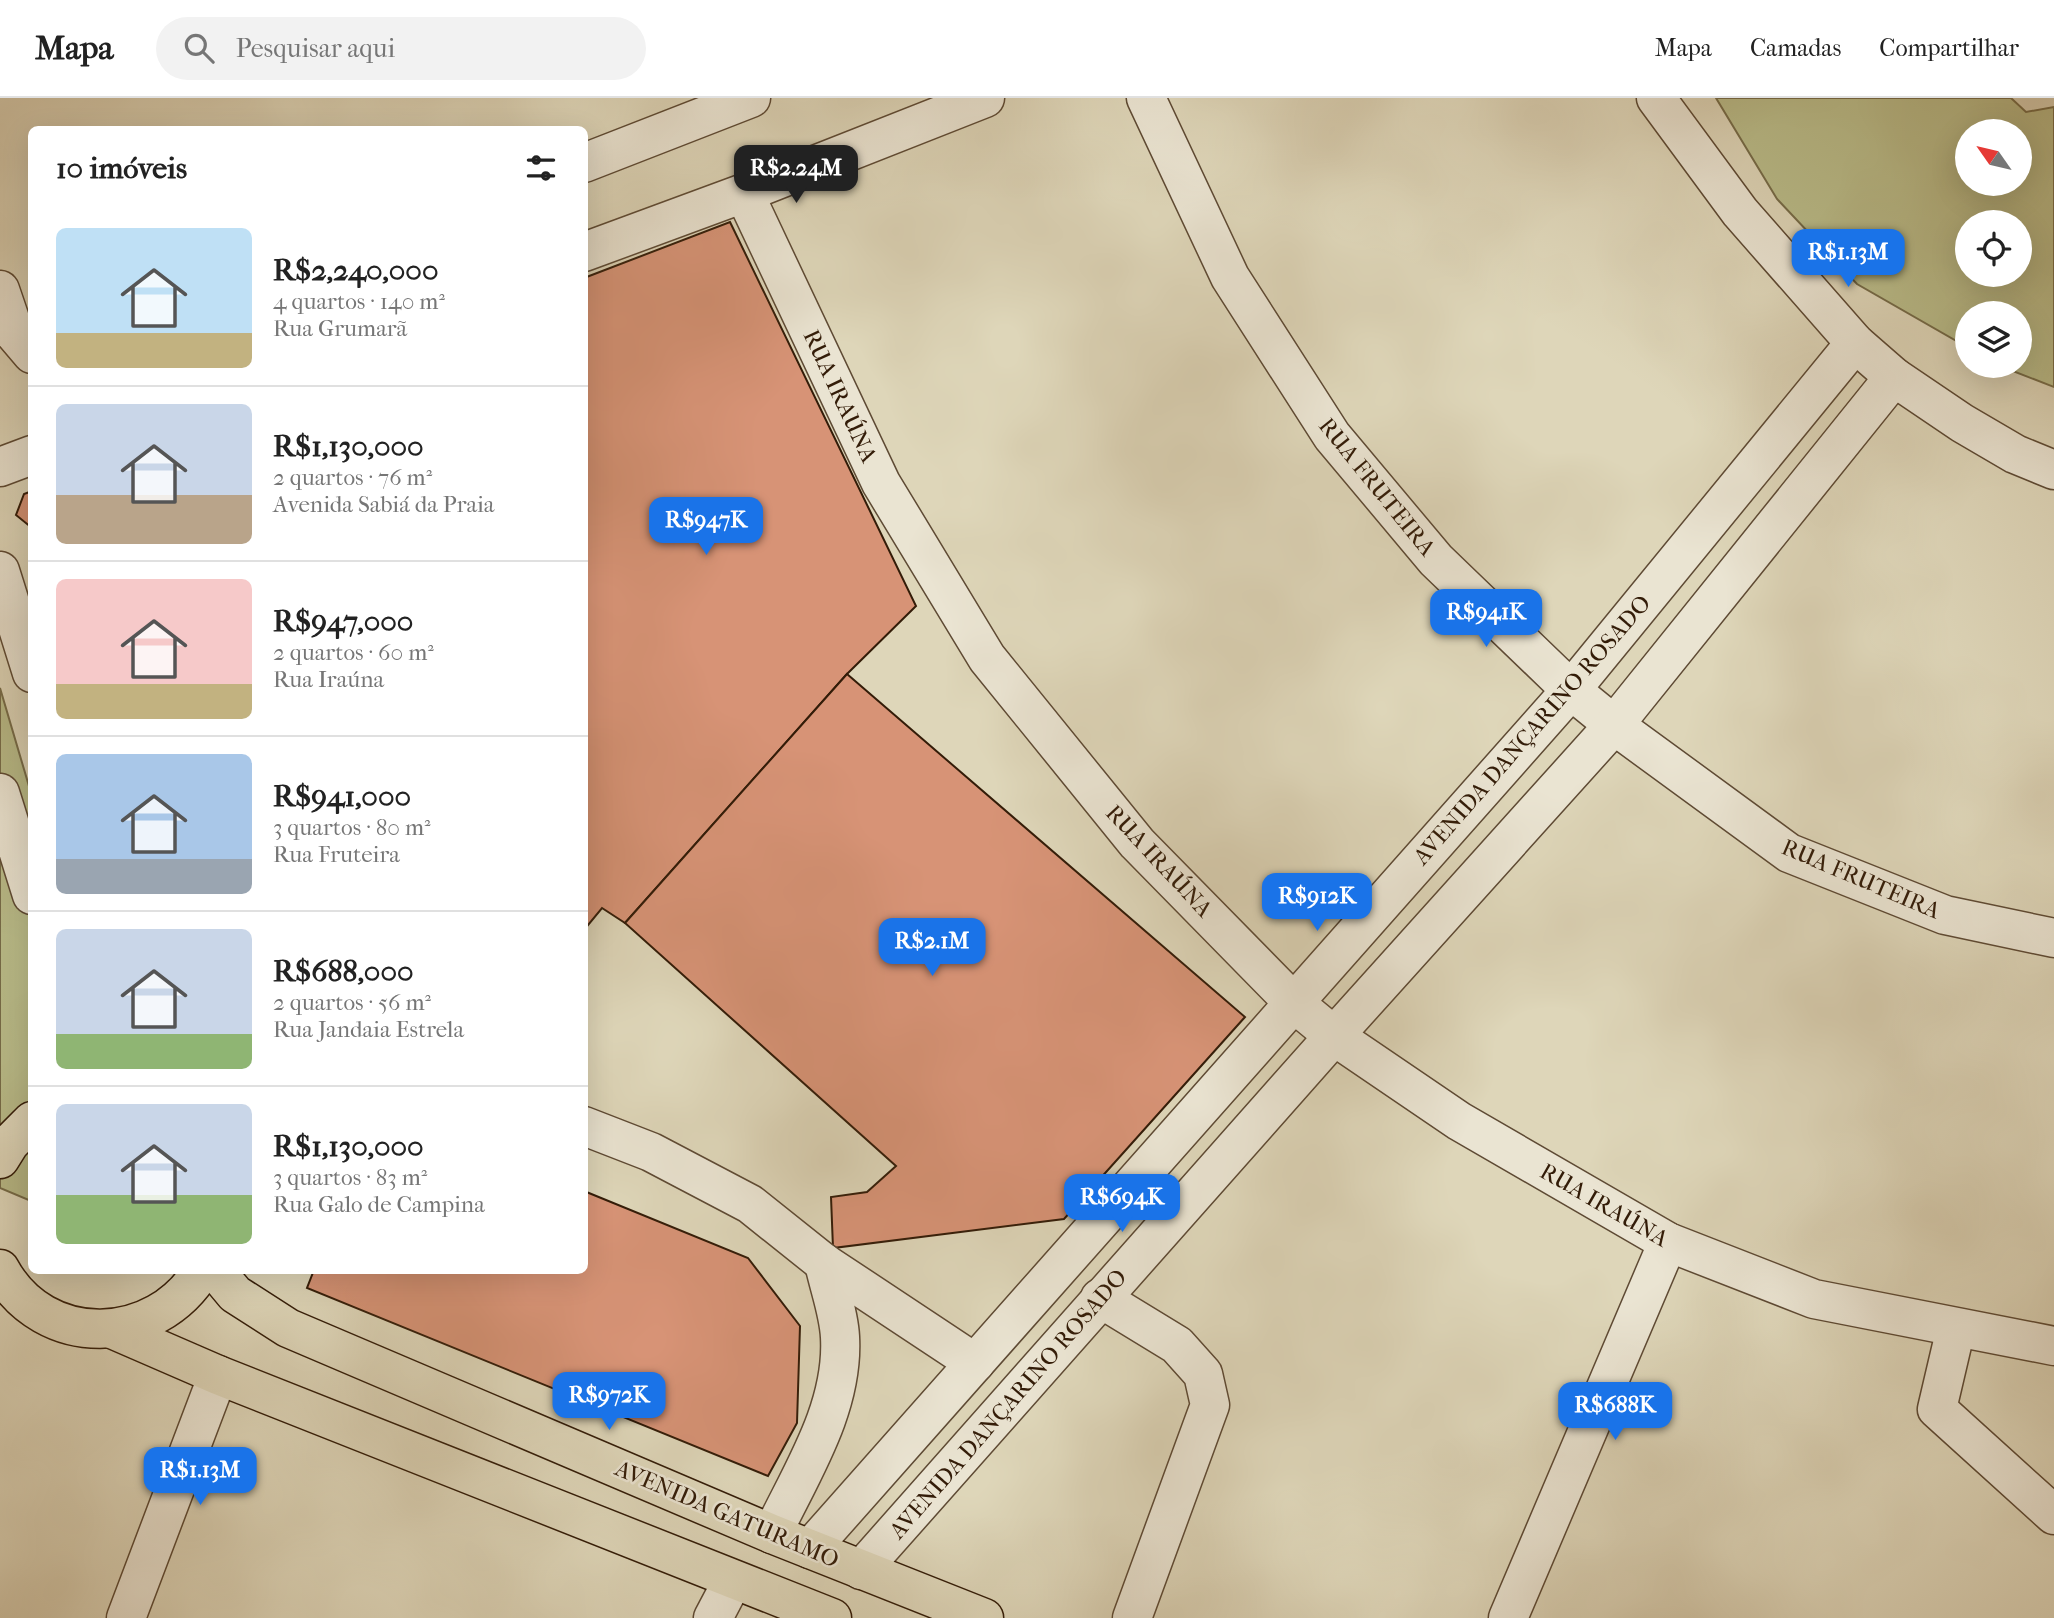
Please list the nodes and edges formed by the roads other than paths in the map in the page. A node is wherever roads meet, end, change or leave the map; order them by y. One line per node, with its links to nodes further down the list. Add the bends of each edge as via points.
1 (751, 98): 5 (street)
2 (985, 98): 6 (street)
3 (1146, 98): 17 (street, RUA FRUTEIRA, via 1230,277 1332,436 1436,560)
4 (1656, 98): 9 (street, via 1740,212)
5 (588, 161)
6 (744, 193): 7 (street); 22 (street, RUA IRAÚNA, via 881,483 987,658 1137,843)
7 (588, 251)
8 (0, 290): 10 (street, via 15,334)
9 (1855, 343): 11 (street); 17 (street, AVENIDA DANÇARINO ROSADO)
10 (28, 349)
11 (1894, 377): 14 (street, via 2015,454); 18 (street, AVENIDA DANÇARINO ROSADO)
12 (28, 456): 13 (street)
13 (0, 467)
14 (2054, 470)
15 (0, 571): 16 (street)
16 (28, 660)
17 (1571, 690): 18 (street, RUA FRUTEIRA); 22 (street, AVENIDA DANÇARINO ROSADO)
18 (1614, 724): 21 (street, RUA FRUTEIRA, via 1789,853 1945,915); 23 (street, AVENIDA DANÇARINO ROSADO)
19 (0, 793): 20 (street)
20 (28, 882)
21 (2054, 938)
22 (1294, 1003): 23 (street, RUA IRAÚNA); 27 (street, AVENIDA DANÇARINO ROSADO)
23 (1334, 1036): 28 (street, RUA IRAÚNA, via 1459,1121); 33 (street, AVENIDA DANÇARINO ROSADO)
24 (28, 1119): 26 (main road)
25 (588, 1128): 29 (street, via 651,1152 750,1204)
26 (0, 1159)
27 (1083, 1240): 33 (street); 37 (street, AVENIDA DANÇARINO ROSADO)
28 (1668, 1242): 34 (street, RUA IRAÚNA, via 1814,1299); 49 (street)
29 (824, 1263): 37 (street); 40 (street, via 840,1336 836,1385 823,1429)
30 (199, 1274): 35 (main road, via 178,1301 158,1315)
31 (218, 1274): 40 (main road, AVENIDA GATURAMO, via 235,1294 288,1328)
32 (3, 1277): 35 (main road, via 42,1313 88,1329)
33 (1112, 1286): 42 (street, AVENIDA DANÇARINO ROSADO); 48 (street, via 1203,1374 1210,1405)
34 (1956, 1328): 36 (street, RUA IRAÚNA); 39 (street, via 1937,1409)
35 (112, 1329): 38 (main road)
36 (2054, 1346)
37 (975, 1363): 41 (street, AVENIDA DANÇARINO ROSADO)
38 (218, 1375): 43 (main road); 44 (street)
39 (2054, 1515)
40 (772, 1534): 41 (main road, AVENIDA GATURAMO)
41 (810, 1549): 42 (main road, AVENIDA GATURAMO)
42 (860, 1570): 47 (main road, AVENIDA GATURAMO)
43 (733, 1580): 45 (street); 46 (main road)
44 (126, 1618)
45 (713, 1618)
46 (832, 1618)
47 (984, 1618)
48 (1132, 1618)
49 (1507, 1618)

